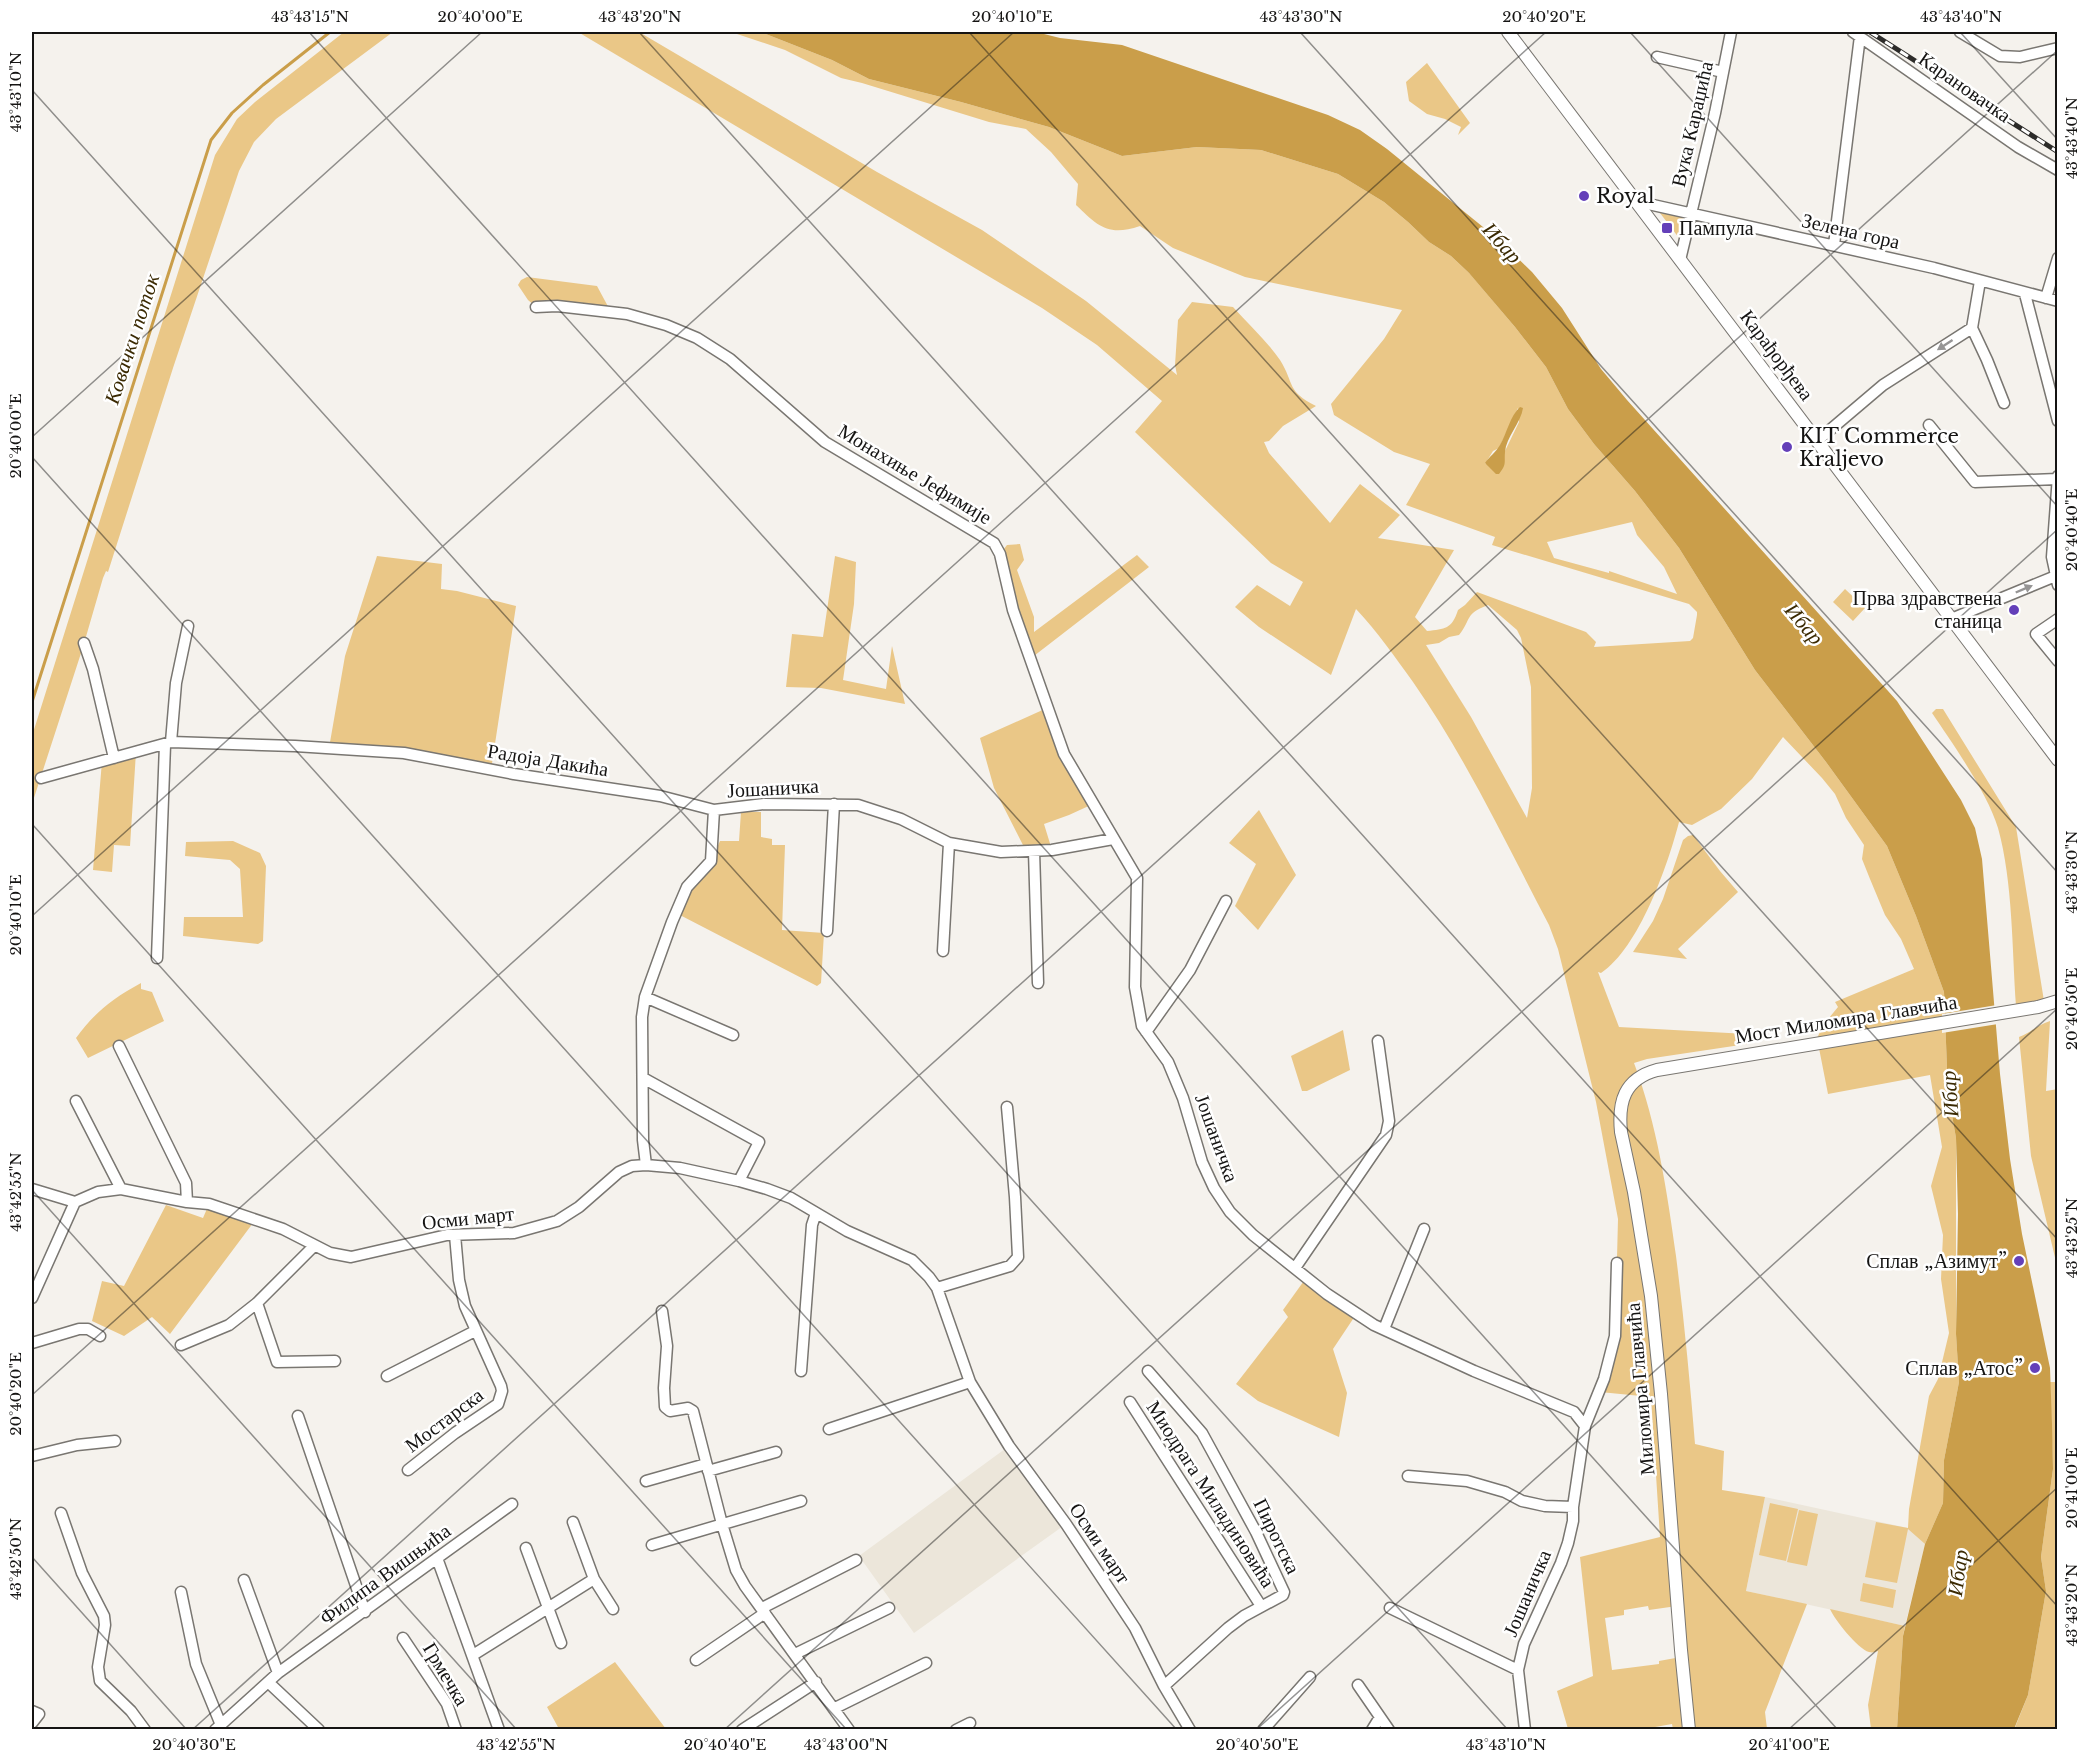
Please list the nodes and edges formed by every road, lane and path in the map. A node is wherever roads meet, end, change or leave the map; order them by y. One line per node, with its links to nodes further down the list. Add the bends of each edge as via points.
1 (1508, 32): 9 (street, Карађорђева)
2 (1731, 32): 7 (street, Вука Караџића)
3 (1960, 32): 5 (street, via 2000,56 2020,57)
4 (1856, 34): 8 (street, Карановачка, via 2018,147); 11 (street)
5 (2058, 48)
6 (1657, 57): 7 (street)
7 (1723, 72): 10 (street, Вука Караџића)
8 (2058, 170)
9 (1635, 201): 10 (street, Зелена гора); 13 (street, Карађорђева)
10 (1690, 213): 11 (street, Зелена гора); 13 (street, Вука Караџића)
11 (1834, 245): 14 (street, Зелена гора)
12 (2058, 258): 16 (street)
13 (1680, 260): 22 (street, Карађорђева)
14 (1980, 281): 15 (street, Зелена гора); 18 (street)
15 (2025, 294): 16 (street, Зелена гора); 20 (street)
16 (2052, 299)
17 (536, 307): 36 (street, Монахиње Јефимије, via 627,314 697,338 730,359 825,442 994,543 1013,610 1064,754)
18 (1971, 328): 19 (street); 22 (street, one-way to 22, via 1883,385)
19 (2004, 403)
20 (2058, 421)
21 (1929, 425): 23 (street, via 1975,482)
22 (1818, 441): 25 (street, Карађорђева)
23 (2057, 477): 24 (street, via 2052,557)
24 (2057, 579): 25 (street, one-way to 24)
25 (1951, 619): 32 (street, Карађорђева)
26 (2058, 619): 29 (street, via 2036,634)
27 (188, 626): 30 (street)
28 (84, 643): 31 (street)
29 (2058, 661)
30 (168, 744): 31 (street, Радоја Дакића); 35 (street, Радоја Дакића, via 404,753 660,796); 42 (street)
31 (114, 758): 33 (street, Радоја Дакића)
32 (2058, 760)
33 (41, 777)
34 (834, 804): 35 (street, Јошаничка, via 764,804); 37 (street, Јошаничка, via 858,804 901,819); 40 (street, Јошаничка)
35 (714, 810): 44 (street, via 711,861 687,887)
36 (1113, 839): 38 (street, Јошаничка); 46 (street, Јошаничка, via 1137,878 1135,987)
37 (949, 843): 38 (street, Јошаничка, via 1001,852); 41 (street)
38 (1034, 851): 43 (street)
39 (1226, 901): 46 (street, via 1190,970)
40 (827, 931)
41 (943, 951)
42 (157, 958)
43 (1038, 983)
44 (645, 997): 47 (street); 51 (street)
45 (2058, 1001): 50 (street, Мост Миломира Главчића)
46 (1146, 1032): 65 (street, Јошаничка, via 1168,1062 1202,1162 1221,1200 1253,1235)
47 (733, 1035)
48 (1378, 1041): 65 (street, via 1389,1121 1386,1135)
49 (119, 1046): 59 (street, via 186,1183)
50 (1661, 1070): 143 (street, Миломира Главчића, via 1643,1076 1629,1088 1621,1102 1620,1118 1651,1296)
51 (643, 1078): 54 (street); 55 (street, via 759,1142)
52 (76, 1101): 57 (street)
53 (1007, 1107): 66 (street, via 1018,1257 1010,1266)
54 (646, 1165): 55 (street, Осми март); 62 (street, Осми март, via 619,1172 557,1221 514,1233)
55 (739, 1181): 60 (street, Осми март, via 791,1198)
56 (32, 1189): 58 (street)
57 (121, 1190): 58 (street, Осми март, via 98,1192); 59 (street, Осми март)
58 (75, 1202): 67 (street)
59 (187, 1202): 63 (street, Осми март, via 240,1213)
60 (816, 1213): 66 (street, Осми март, via 912,1260); 76 (street)
61 (1424, 1229): 70 (street)
62 (455, 1234): 63 (street, Осми март, via 351,1257); 71 (street, Мостарска, via 459,1280)
63 (314, 1245): 68 (street)
64 (1617, 1263): 82 (street, Јошаничка, via 1615,1336)
65 (1295, 1268): 70 (street, Јошаничка, via 1327,1294)
66 (938, 1288): 79 (street, Осми март)
67 (32, 1298)
68 (257, 1302): 74 (street, via 229,1325); 75 (street, via 277,1362)
69 (662, 1311): 87 (street, via 667,1346 665,1407 670,1411 692,1409)
70 (1384, 1329): 82 (street, Јошаничка, via 1574,1413)
71 (475, 1331): 78 (street); 88 (street, Мостарска, via 501,1386 500,1400)
72 (100, 1336): 73 (street, via 80,1329)
73 (32, 1343)
74 (182, 1345)
75 (334, 1361)
76 (801, 1371)
77 (1148, 1371): 104 (street, Пиротска, via 1202,1433 1261,1542 1284,1592)
78 (387, 1376)
79 (970, 1382): 83 (street); 123 (street, Осми март, via 1009,1446 1135,1628)
80 (1130, 1402): 104 (street, Миодрага Миладиновића)
81 (298, 1416): 110 (street)
82 (1585, 1426): 93 (street, Јошаничка)
83 (829, 1429)
84 (116, 1441): 86 (street)
85 (776, 1452): 87 (street)
86 (32, 1456)
87 (707, 1467): 90 (street); 96 (street)
88 (408, 1470)
89 (1408, 1476): 93 (street, via 1467,1481 1522,1501)
90 (646, 1481)
91 (801, 1501): 96 (street)
92 (512, 1504): 99 (street, Филипа Вишњића)
93 (1573, 1507): 117 (street, Јошаничка, via 1564,1553 1524,1644)
94 (61, 1513): 131 (street, via 82,1573 104,1616 100,1681)
95 (573, 1522): 101 (street)
96 (722, 1524): 97 (street); 109 (street, via 740,1578)
97 (652, 1545)
98 (526, 1548): 105 (street)
99 (437, 1558): 110 (street, Филипа Вишњића); 114 (street)
100 (856, 1560): 109 (street)
101 (594, 1579): 105 (street); 108 (street)
102 (243, 1580): 118 (street)
103 (181, 1592): 130 (street, via 196,1664)
104 (1261, 1606): 123 (street, Пиротска, via 1227,1628)
105 (549, 1608): 112 (street); 114 (street)
106 (890, 1608): 113 (street)
107 (1390, 1608): 117 (street)
108 (613, 1609)
109 (764, 1610): 113 (street); 115 (street)
110 (365, 1612): 118 (street, Филипа Вишњића)
111 (403, 1638): 133 (street, Грмечка, via 447,1704)
112 (561, 1643)
113 (795, 1654): 121 (street)
114 (473, 1655): 134 (street)
115 (696, 1660)
116 (926, 1663): 124 (street)
117 (1518, 1670): 142 (street, Јошаничка)
118 (278, 1673): 120 (street, Филипа Вишњића)
119 (1310, 1677): 139 (street)
120 (268, 1682): 130 (street, Филипа Вишњића); 132 (street)
121 (816, 1682): 124 (street); 135 (street)
122 (1358, 1685): 126 (street)
123 (1164, 1686): 138 (street, Осми март)
124 (835, 1708): 129 (street)
125 (32, 1711): 127 (street, via 39,1714)
126 (1380, 1718): 140 (street); 141 (street)
127 (32, 1723)
128 (970, 1723): 137 (street)
129 (847, 1726): 136 (street)
130 (218, 1728)
131 (145, 1730)
132 (319, 1730)
133 (456, 1730)
134 (499, 1730)
135 (742, 1730)
136 (834, 1730)
137 (956, 1730)
138 (1190, 1730)
139 (1263, 1730)
140 (1372, 1730)
141 (1389, 1730)
142 (1525, 1730)
143 (1689, 1730)

